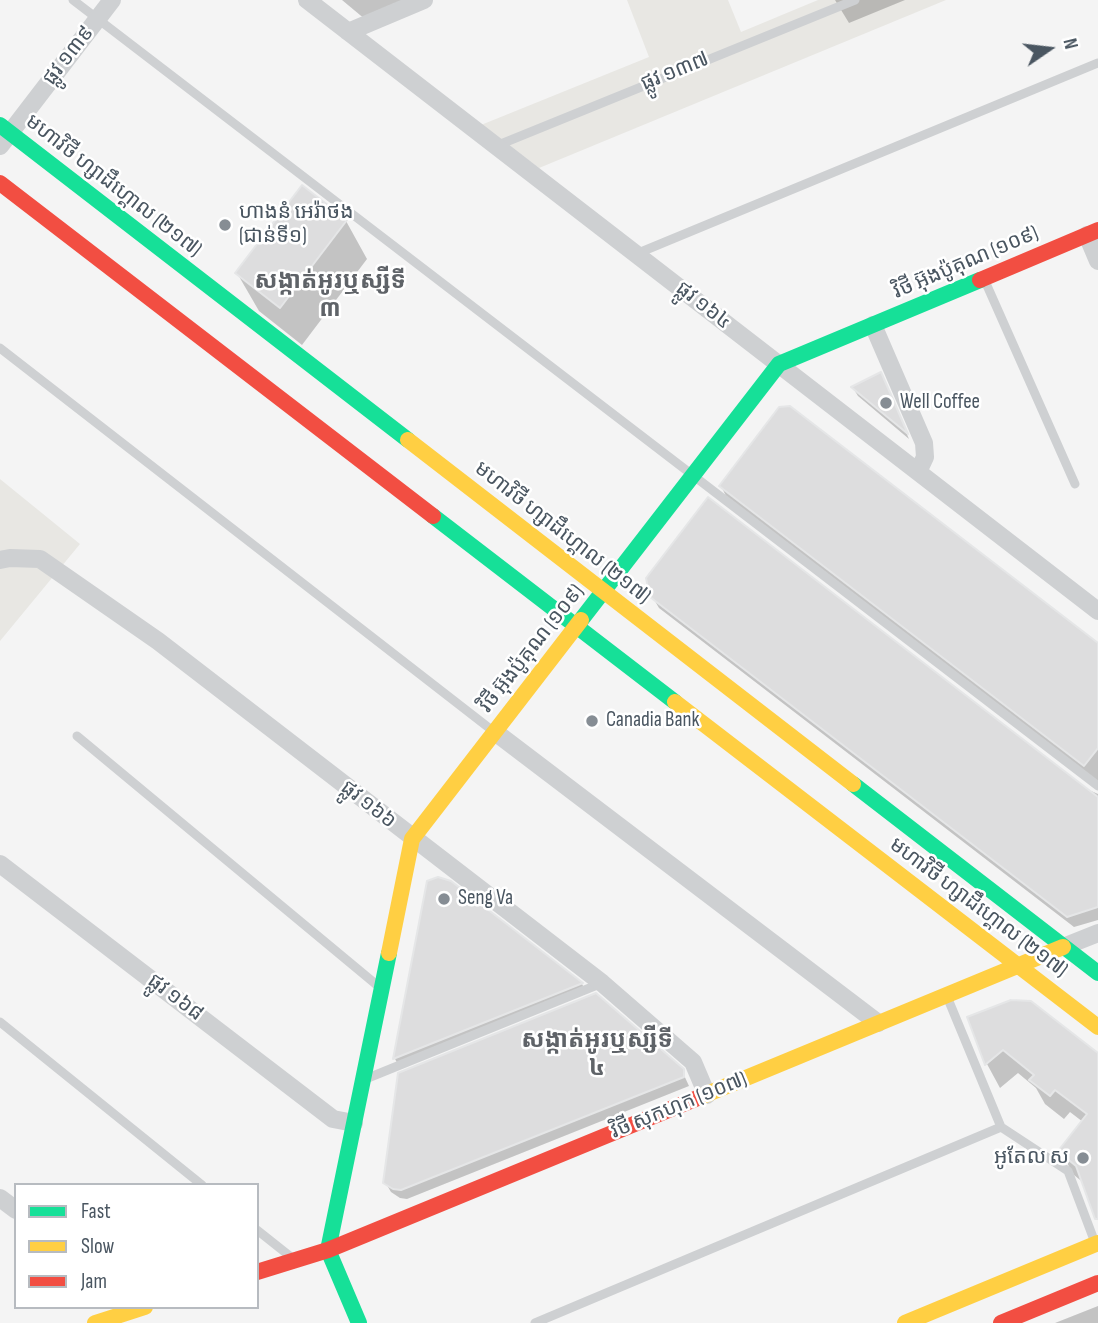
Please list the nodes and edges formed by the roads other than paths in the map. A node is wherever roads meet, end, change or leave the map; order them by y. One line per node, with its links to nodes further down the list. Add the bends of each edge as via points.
1 (74, 0): 6 (lane)
2 (112, 0): 6 (street, ផ្លូវ ១៣៩)
3 (307, 0): 7 (street, ផ្លូវ ១៦៤)
4 (424, 0): 7 (street)
5 (855, 0): 10 (lane, ផ្លូវ ១៣៧)
6 (97, 19): 9 (street, ផ្លូវ ១៣៩); 20 (lane)
7 (348, 32): 10 (street, ផ្លូវ ១៦៤)
8 (1098, 63): 13 (lane)
9 (3, 134): 23 (main road, មហាវិថី ហ្សាដឹហ្គោល (២១៧))
10 (496, 146): 13 (street, ផ្លូវ ១៦៤)
11 (0, 183): 25 (main road, មហាវិថី ហ្សាដឹហ្គោល (២១៧))
12 (1093, 232): 14 (street); 15 (main road, វិថី អ៊ុងប៉ូគុណ (១០៩))
13 (636, 254): 18 (street, ផ្លូវ ១៦៤)
14 (1098, 261)
15 (984, 278): 16 (main road, វិថី អ៊ុងប៉ូគុណ (១០៩)); 21 (lane)
16 (873, 325): 18 (main road, វិថី អ៊ុងប៉ូគុណ (១០៩)); 19 (street, via 924,443 925,457)
17 (0, 348): 26 (lane)
18 (779, 364): 19 (street, ផ្លូវ ១៦៤); 20 (main road, វិថី អ៊ុងប៉ូគុណ (១០៩))
19 (918, 472): 24 (street, ផ្លូវ ១៦៤)
20 (693, 475): 23 (main road, វិថី អ៊ុងប៉ូគុណ (១០៩)); 28 (lane)
21 (1075, 484)
22 (0, 560): 29 (street, ផ្លូវ ១៦៦, via 40,559 158,641)
23 (603, 591): 25 (main road, វិថី អ៊ុងប៉ូគុណ (១០៩)); 32 (main road, មហាវិថី ហ្សាដឹហ្គោល (២១៧))
24 (1098, 611)
25 (576, 627): 26 (main road, វិថី អ៊ុងប៉ូគុណ (១០៩)); 33 (main road, មហាវិថី ហ្សាដឹហ្គោល (២១៧))
26 (495, 732): 29 (main road, វិថី អ៊ុងប៉ូគុណ (១០៩)); 39 (street)
27 (77, 736): 36 (lane)
28 (1098, 786)
29 (412, 839): 35 (street, ផ្លូវ ១៦៦); 36 (main road, វិថី អ៊ុងប៉ូគុណ (១០៩))
30 (0, 864): 43 (street, ផ្លូវ ១៦៨, via 333,1119)
31 (1098, 933): 32 (street, វិថី សុកហុក (១០៧))
32 (1063, 947): 33 (main road, វិថី សុកហុក (១០៧)); 34 (main road, មហាវិថី ហ្សាដឹហ្គោល (២១៧))
33 (1018, 966): 37 (main road, វិថី សុកហុក (១០៧)); 40 (main road, មហាវិថី ហ្សាដឹហ្គោល (២១៧))
34 (1098, 973)
35 (602, 983): 41 (lane); 42 (street, ផ្លូវ ១៦៦, via 693,1062)
36 (382, 989): 41 (main road, វិថី អ៊ុងប៉ូគុណ (១០៩))
37 (946, 995): 39 (main road, វិថី សុកហុក (១០៧)); 44 (lane)
38 (0, 1022): 45 (lane)
39 (878, 1023): 42 (main road, វិថី សុកហុក (១០៧))
40 (1098, 1027)
41 (363, 1080): 43 (main road, វិថី អ៊ុងប៉ូគុណ (១០៩))
42 (707, 1095): 48 (main road, វិថី សុកហុក (១០៧))
43 (354, 1124): 48 (main road, វិថី អ៊ុងប៉ូគុណ (១០៩))
44 (1001, 1127): 47 (lane, via 1068,1171); 55 (lane)
45 (200, 1183)
46 (259, 1232): 49 (lane)
47 (1097, 1246): 56 (main road)
48 (328, 1250): 49 (main road, វិថី សុកហុក (១០៧)); 54 (main road)
49 (295, 1260): 50 (main road, វិថី សុកហុក (១០៧))
50 (259, 1271)
51 (1098, 1283): 57 (main road)
52 (136, 1309): 53 (main road)
53 (104, 1316)
54 (359, 1323)
55 (535, 1323)
56 (905, 1323)
57 (1001, 1323)

